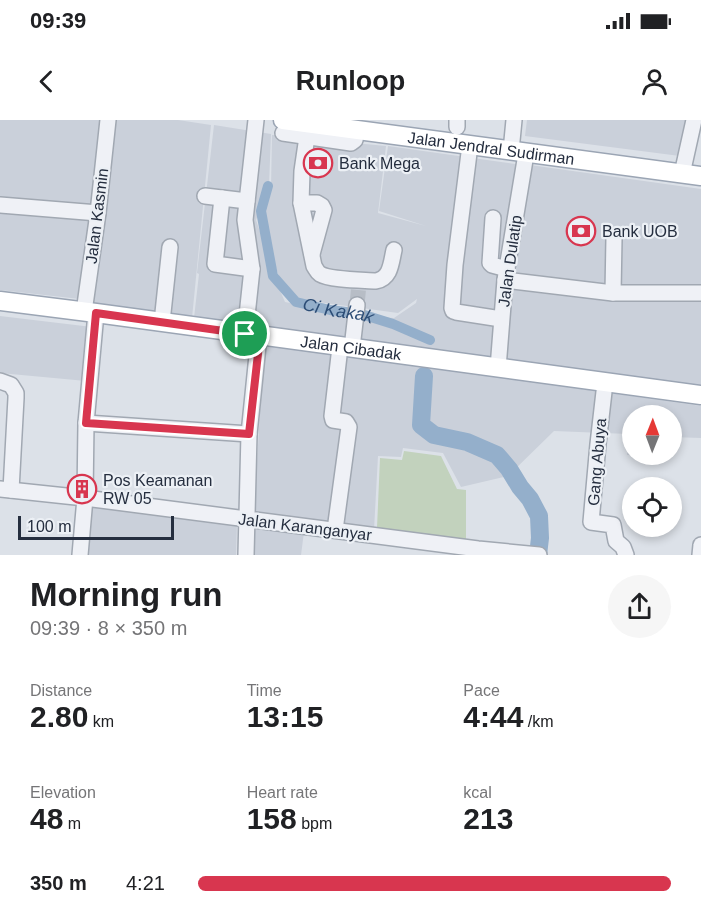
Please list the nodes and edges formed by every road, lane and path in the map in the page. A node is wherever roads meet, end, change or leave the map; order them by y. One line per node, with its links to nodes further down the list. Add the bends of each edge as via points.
1 (108, 120): 16 (street, Jalan Kasmin)
2 (256, 120): 13 (street)
3 (514, 120): 8 (street, Jalan Dulatip)
4 (694, 120): 9 (street)
5 (283, 127): 6 (main road, Jalan Jendral Sudirman)
6 (308, 130): 7 (main road, Jalan Jendral Sudirman, via 357,130); 14 (street)
7 (470, 145): 8 (main road, Jalan Jendral Sudirman); 29 (street, via 452,308 456,312)
8 (519, 152): 9 (main road, Jalan Jendral Sudirman); 23 (street, Jalan Dulatip)
9 (682, 174): 10 (main road, Jalan Jendral Sudirman)
10 (701, 176)
11 (205, 196): 12 (street)
12 (222, 198): 13 (street); 22 (street, via 215,264)
13 (247, 201): 22 (street, via 245,220)
14 (301, 203): 21 (street); 21 (street, via 317,203 324,210)
15 (0, 205): 16 (street)
16 (98, 213): 27 (street, Jalan Kasmin)
17 (493, 219): 23 (street, via 490,263)
18 (614, 238): 24 (street)
19 (170, 247): 30 (street)
20 (394, 250): 21 (street, via 390,270 376,281 359,282 320,274)
21 (312, 256)
22 (252, 269): 31 (street)
23 (506, 275): 24 (street); 29 (street, Jalan Dulatip)
24 (613, 293): 25 (street)
25 (701, 293)
26 (0, 301): 27 (main road, Jalan Cibadak)
27 (90, 313): 30 (main road, Jalan Cibadak); 37 (street, Jalan Kasmin)
28 (356, 313): 32 (street)
29 (501, 319): 33 (street, Jalan Dulatip)
30 (162, 322): 31 (main road, Jalan Cibadak)
31 (252, 335): 32 (main road, Jalan Cibadak); 38 (street)
32 (346, 348): 33 (main road, Jalan Cibadak); 42 (street, via 332,416 349,427)
33 (498, 368): 35 (main road, Jalan Cibadak)
34 (0, 381): 39 (street, via 11,385 16,393)
35 (605, 383): 36 (main road, Jalan Cibadak); 48 (street, Gang Abuya, via 591,522 613,525 616,541)
36 (701, 396)
37 (86, 423): 38 (street); 40 (street, Jalan Kasmin)
38 (249, 434): 41 (street)
39 (5, 490): 40 (street, Jalan Karanganyar)
40 (85, 498): 41 (street, Jalan Karanganyar); 46 (street, Jalan Kasmin)
41 (247, 519): 42 (street, Jalan Karanganyar); 47 (street)
42 (335, 530): 44 (street, Jalan Karanganyar)
43 (701, 545): 49 (street)
44 (478, 552): 45 (street, Jalan Karanganyar)
45 (533, 554)
46 (80, 555)
47 (246, 555)
48 (626, 555)
49 (700, 555)

